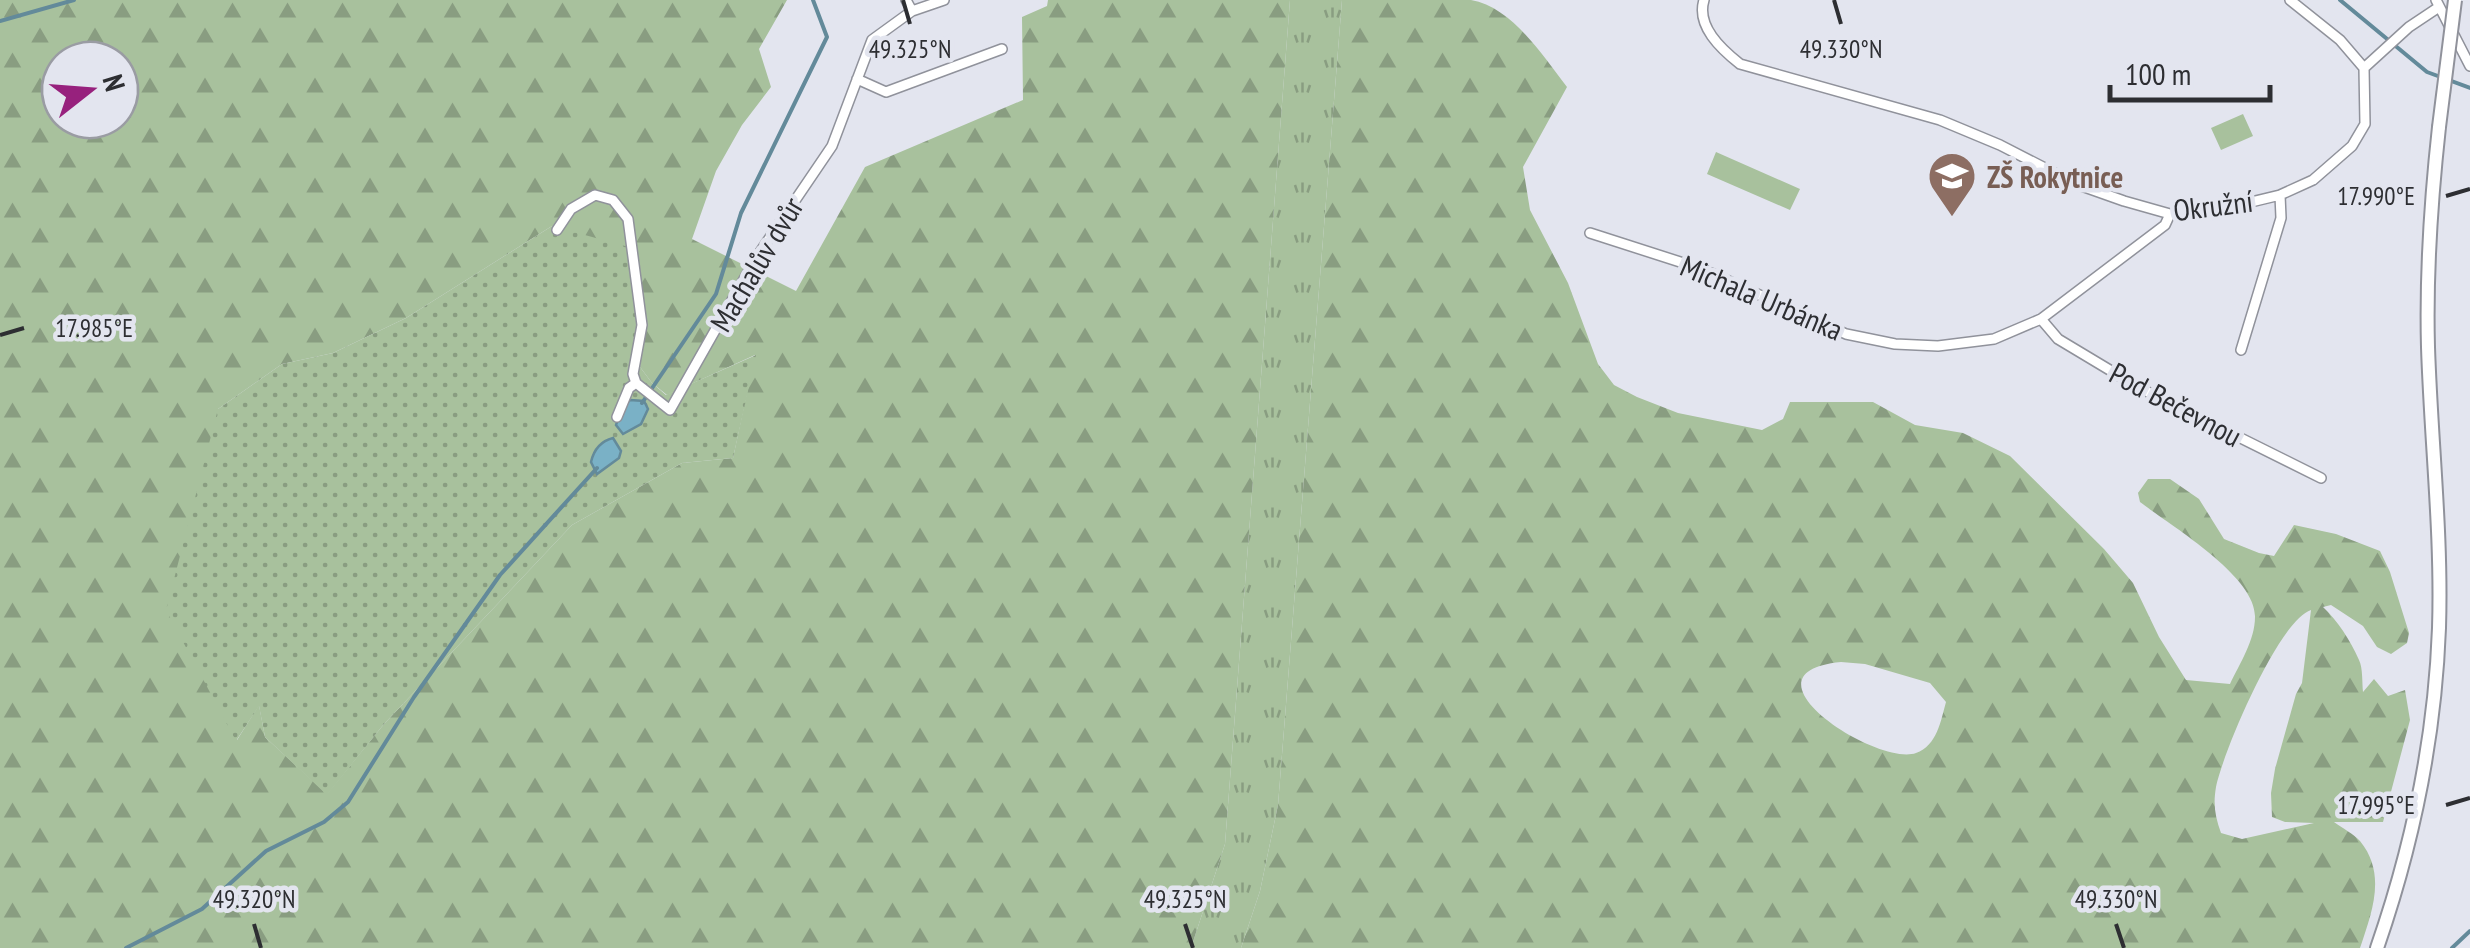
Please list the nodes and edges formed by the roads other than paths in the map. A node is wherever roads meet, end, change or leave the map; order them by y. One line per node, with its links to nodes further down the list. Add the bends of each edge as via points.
1 (906, 0): 7 (street)
2 (944, 0): 7 (street, Machalův dvůr)
3 (2290, 0): 10 (street)
4 (2456, 0): 21 (main road, bridge, via 2428,266 2437,668 2420,797)
5 (1703, 3): 13 (street, Okružní, via 1706,25 1740,64 1940,120 2076,184)
6 (2438, 4): 9 (street); 10 (street)
7 (912, 11): 11 (street, Machalův dvůr, via 872,40)
8 (1002, 49): 11 (street, via 886,92)
9 (2470, 66)
10 (2364, 68): 12 (street, Okružní, via 2361,134 2313,180)
11 (858, 79): 18 (street, Machalův dvůr, via 832,146 756,258 670,410)
12 (2280, 195): 13 (street, Okružní); 17 (street, via 2282,218)
13 (2170, 214): 16 (street, Michala Urbánka, via 2165,225)
14 (557, 230): 18 (street, via 571,209 595,195 613,200 628,219 642,325)
15 (1590, 233): 16 (street, Michala Urbánka, via 1702,269 1846,334 1896,344 1994,339)
16 (2041, 319): 20 (street, Pod Bečevnou, via 2058,339 2138,386)
17 (2241, 350)
18 (636, 383): 19 (street)
19 (617, 417)
20 (2321, 478)
21 (2377, 948)

